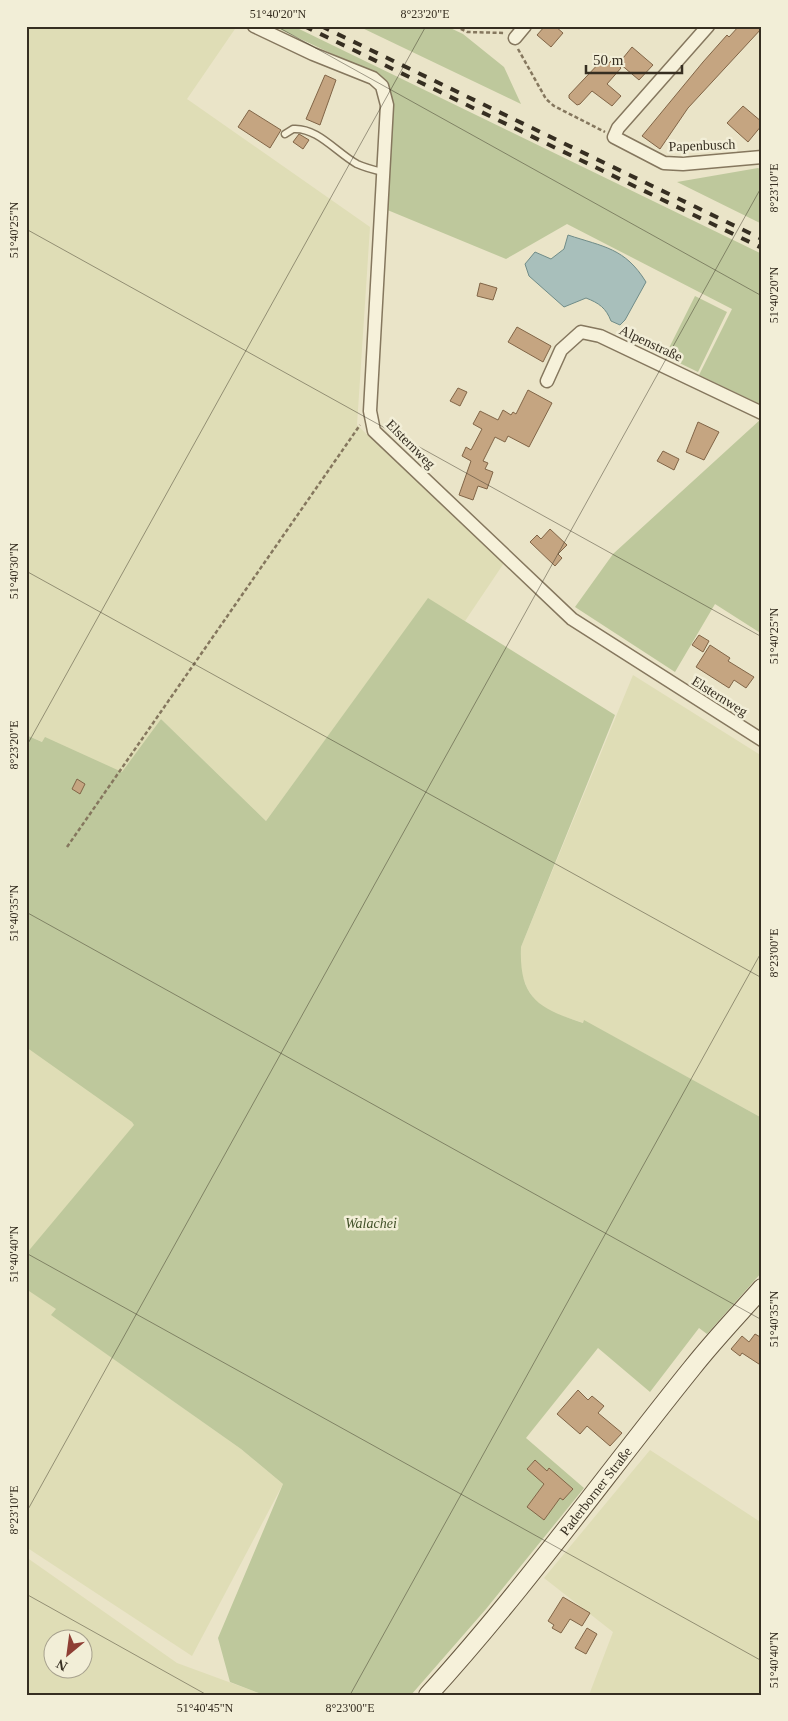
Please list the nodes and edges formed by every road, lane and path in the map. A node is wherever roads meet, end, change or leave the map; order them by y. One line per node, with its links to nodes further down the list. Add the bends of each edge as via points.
1 (254, 26): 8 (street, Elsternweg, via 373,78 382,86 387,104)
2 (455, 26): 4 (path, via 467,32)
3 (708, 26): 6 (street, via 618,128)
4 (520, 33): 6 (path, via 518,49 546,99)
5 (285, 134): 8 (lane, via 293,129 305,130 356,163)
6 (614, 137): 7 (street, Papenbusch, via 664,163)
7 (762, 156)
8 (383, 172): 10 (street, Elsternweg)
9 (547, 381): 11 (street, Alpenstraße, via 561,350 581,332 600,336)
10 (370, 411): 12 (street, Elsternweg, via 374,431 572,619); 13 (path)
11 (762, 413)
12 (762, 740)
13 (67, 847)
14 (762, 1288): 15 (main road, Paderborner Straße, via 693,1366 535,1571)
15 (428, 1695)

